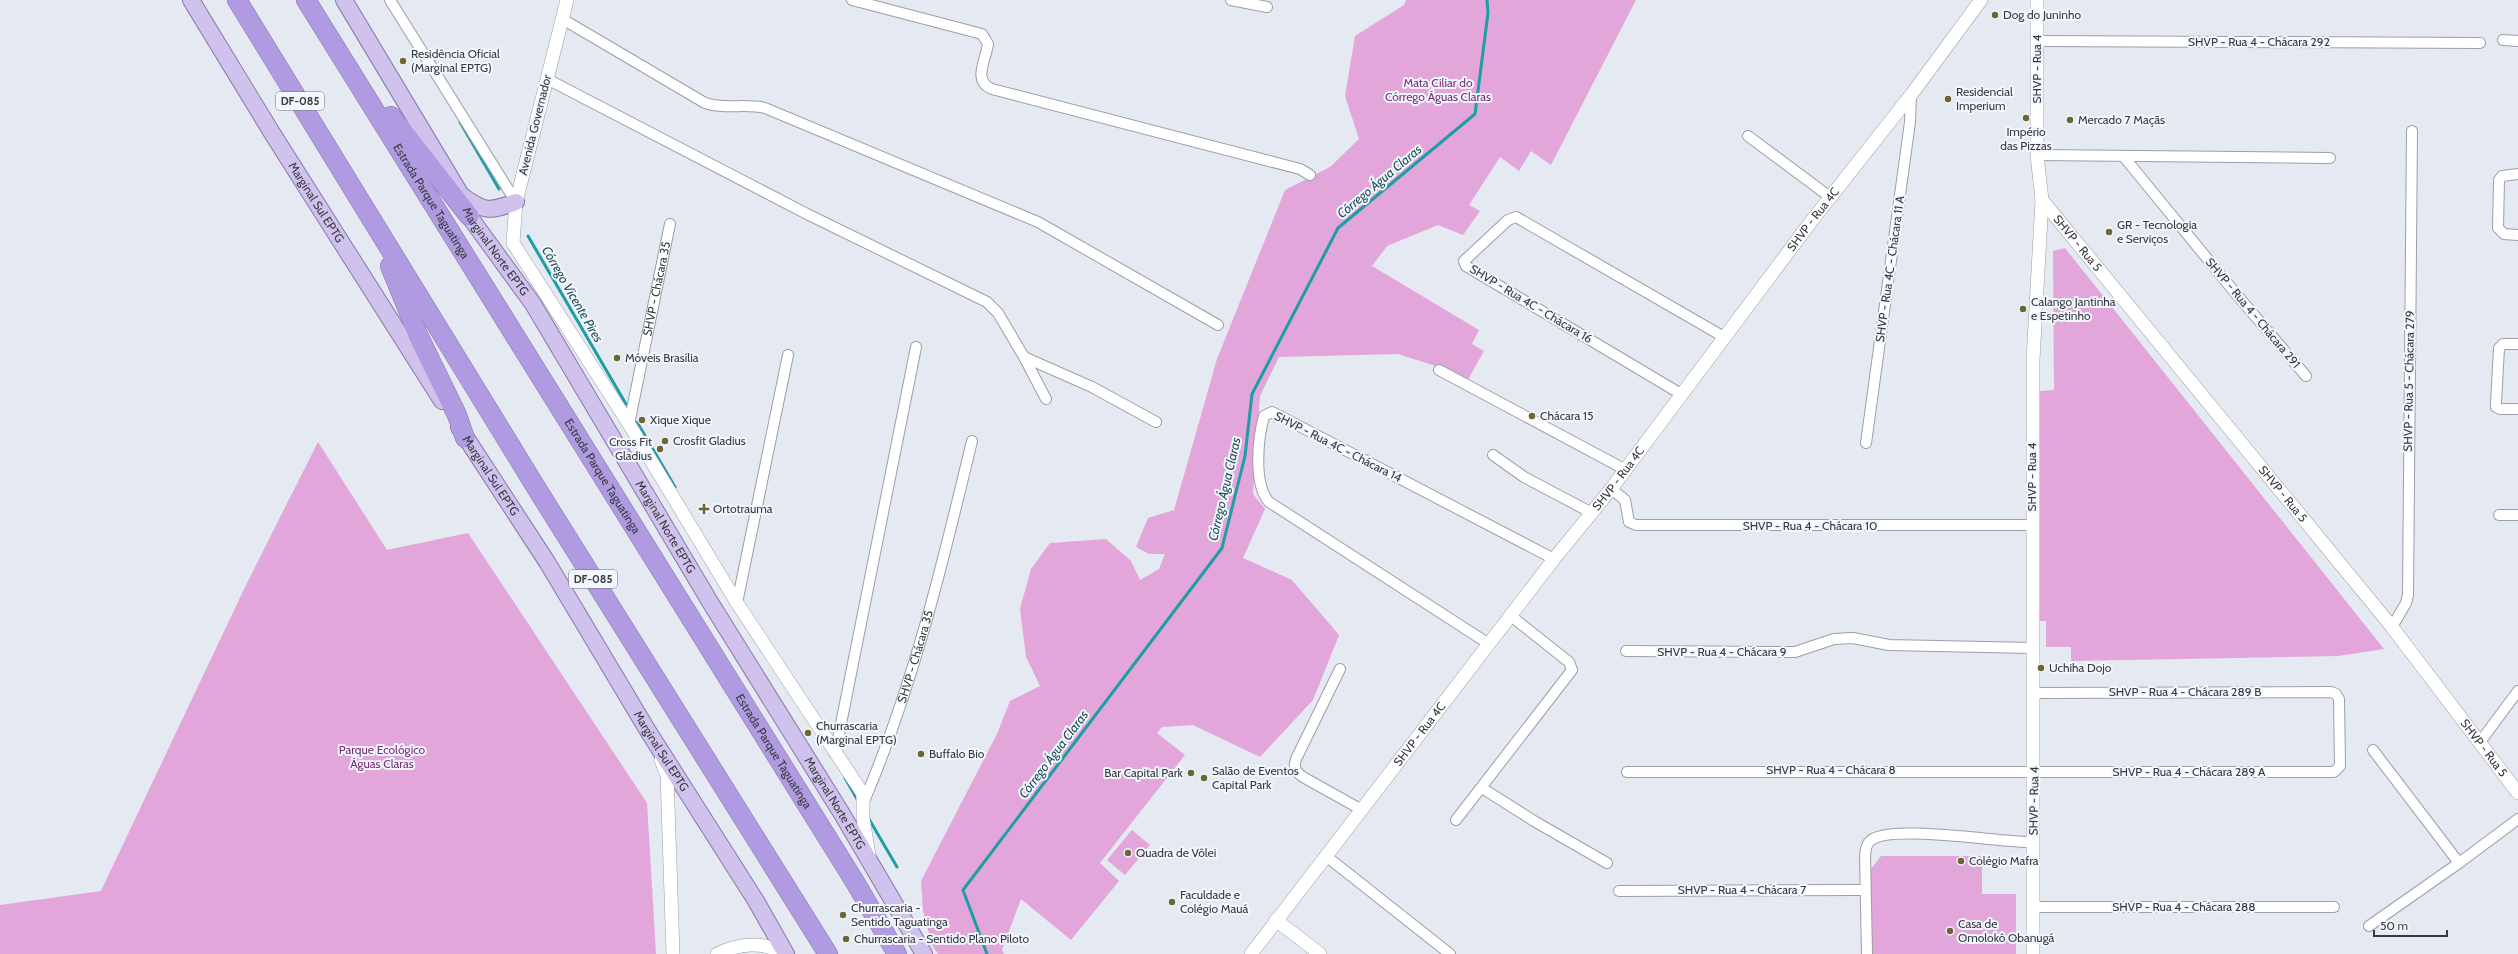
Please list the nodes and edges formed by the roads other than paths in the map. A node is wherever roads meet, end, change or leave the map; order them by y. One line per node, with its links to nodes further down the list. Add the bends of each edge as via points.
1 (191, 0): 48 (main road, Marginal Sul EPTG)
2 (238, 0): 30 (highway, DF-085)
3 (306, 0): 13 (highway, Estrada Parque Taguatinga)
4 (344, 0): 27 (main road, Marginal Norte EPTG)
5 (390, 0): 31 (street)
6 (568, 0): 12 (street, Avenida Governador)
7 (852, 0): 25 (street, via 982,34 988,44 981,78 984,84 992,89 1300,169)
8 (1231, 0): 11 (street)
9 (1981, 0): 19 (street, SHVP - Rua 4C)
10 (2037, 0): 16 (street, SHVP - Rua 4)
11 (1267, 7)
12 (564, 20): 18 (street, Avenida Governador); 35 (street, via 705,103 723,107 752,105 764,108 1038,222)
13 (328, 35): 32 (highway); 86 (highway, Estrada Parque Taguatinga)
14 (2503, 40): 15 (street)
15 (2518, 40)
16 (2038, 41): 17 (street, SHVP - Rua 4 - Chácara 292); 22 (street, SHVP - Rua 4)
17 (2480, 43)
18 (547, 78): 31 (street, Avenida Governador); 40 (street, via 807,214 987,302 998,313)
19 (1911, 95): 28 (street, SHVP - Rua 4C); 50 (street, SHVP - Rua 4C - Chácara 11 A, via 1909,130)
20 (2412, 131): 61 (street, SHVP - Rua 5 - Chácara 279, via 2408,595)
21 (1748, 136): 28 (street)
22 (2037, 155): 23 (street); 29 (street, SHVP - Rua 4)
23 (2124, 157): 24 (street); 42 (street, SHVP - Rua 4 - Chácara 291)
24 (2330, 158)
25 (1310, 174)
26 (2518, 174): 34 (street, via 2507,174 2499,180 2498,228 2504,234)
27 (461, 195): 31 (main road, via 486,210 498,209); 32 (main road, Marginal Norte EPTG)
28 (1830, 197): 36 (street, SHVP - Rua 4C)
29 (2042, 200): 57 (street, SHVP - Rua 4, via 2033,360); 61 (street, SHVP - Rua 5)
30 (363, 202): 48 (highway, via 418,335 457,415); 96 (highway, DF-085, via 537,489)
31 (516, 202): 47 (street, Avenida Governador, via 513,243 517,251)
32 (469, 216): 85 (main road, Marginal Norte EPTG, via 533,304)
33 (670, 224): 47 (street, SHVP - Chácara 35)
34 (2518, 235)
35 (1218, 325)
36 (1724, 337): 43 (street, SHVP - Rua 4C); 43 (street, SHVP - Rua 4C - Chácara 16, via 1516,217 1508,220 1464,261 1466,266)
37 (2518, 344): 45 (street, via 2503,344 2499,348 2496,405 2500,409)
38 (916, 347): 71 (street)
39 (788, 355): 59 (street)
40 (1024, 357): 44 (street); 46 (street, via 1092,387)
41 (1439, 370): 52 (street)
42 (2306, 376)
43 (1681, 394): 52 (street, SHVP - Rua 4C)
44 (1046, 399)
45 (2518, 409)
46 (1156, 422)
47 (629, 424): 59 (street)
48 (465, 438): 68 (main road, Marginal Sul EPTG, via 547,562)
49 (972, 441): 77 (street, SHVP - Chácara 35, via 934,598 903,700)
50 (1866, 442)
51 (1493, 455): 54 (street, via 1524,477)
52 (1626, 470): 53 (street, SHVP - Rua 4C)
53 (1611, 489): 54 (street, SHVP - Rua 4C); 57 (street, SHVP - Rua 4 - Chácara 10, via 1625,500 1629,522 1636,525)
54 (1592, 513): 58 (street, SHVP - Rua 4C)
55 (2499, 515): 56 (street)
56 (2518, 515)
57 (2032, 525): 63 (street, SHVP - Rua 4)
58 (1554, 559): 60 (street, SHVP - Rua 4C); 62 (street, SHVP - Rua 4C - Chácara 14, via 1272,412 1264,416 1260,430 1259,484 1269,502)
59 (737, 603): 71 (street)
60 (1511, 616): 62 (street, SHVP - Rua 4C); 75 (street, via 1569,662 1572,670)
61 (2392, 628): 69 (street, SHVP - Rua 5)
62 (1489, 644): 78 (street, SHVP - Rua 4C)
63 (2032, 648): 64 (street, SHVP - Rua 4 - Chácara 9, via 1896,645 1853,638 1834,639 1795,652); 67 (street, SHVP - Rua 4)
64 (1626, 651)
65 (1340, 670): 78 (street, via 1294,767 1303,777)
66 (2518, 691): 69 (street)
67 (2033, 693): 72 (street, SHVP - Rua 4 - Chácara 289 B, via 2323,691 2336,694 2339,700); 74 (street, SHVP - Rua 4)
68 (648, 731): 93 (street, via 667,775); 95 (main road, Marginal Sul EPTG, via 756,901)
69 (2480, 742): 76 (street, SHVP - Rua 5)
70 (2374, 750): 84 (street)
71 (835, 754): 77 (street)
72 (2340, 766): 74 (street, SHVP - Rua 4 - Chácara 289 A, via 2334,772)
73 (1627, 772): 74 (street, SHVP - Rua 4 - Chácara 8, via 1908,770)
74 (2034, 773): 81 (street, SHVP - Rua 4)
75 (1482, 788): 80 (street); 83 (street)
76 (2518, 793)
77 (865, 799): 85 (street, SHVP - Chácara 35, via 865,837)
78 (1362, 810): 82 (street, SHVP - Rua 4C)
79 (2518, 819): 84 (street)
80 (1456, 820)
81 (2033, 842): 88 (street, via 1939,834 1882,835 1869,841 1867,845); 89 (street, SHVP - Rua 4)
82 (1326, 856): 91 (street, SHVP - Rua 4C); 102 (street)
83 (1607, 863)
84 (2459, 863): 92 (street)
85 (873, 869): 99 (main road, Marginal Norte EPTG)
86 (855, 882): 97 (highway, Estrada Parque Taguatinga); 98 (highway)
87 (1619, 890): 88 (street, SHVP - Rua 4 - Chácara 7)
88 (1865, 890): 103 (street)
89 (2033, 907): 90 (street, SHVP - Rua 4 - Chácara 288); 104 (street, SHVP - Rua 4)
90 (2334, 907)
91 (1276, 920): 100 (street, SHVP - Rua 4C); 101 (street)
92 (2369, 926)
93 (673, 954)
94 (717, 954): 95 (street, via 732,946 749,944)
95 (785, 954)
96 (828, 954)
97 (897, 954)
98 (912, 954)
99 (924, 954)
100 (1251, 954)
101 (1320, 954)
102 (1450, 954)
103 (1867, 954)
104 (2033, 954)

